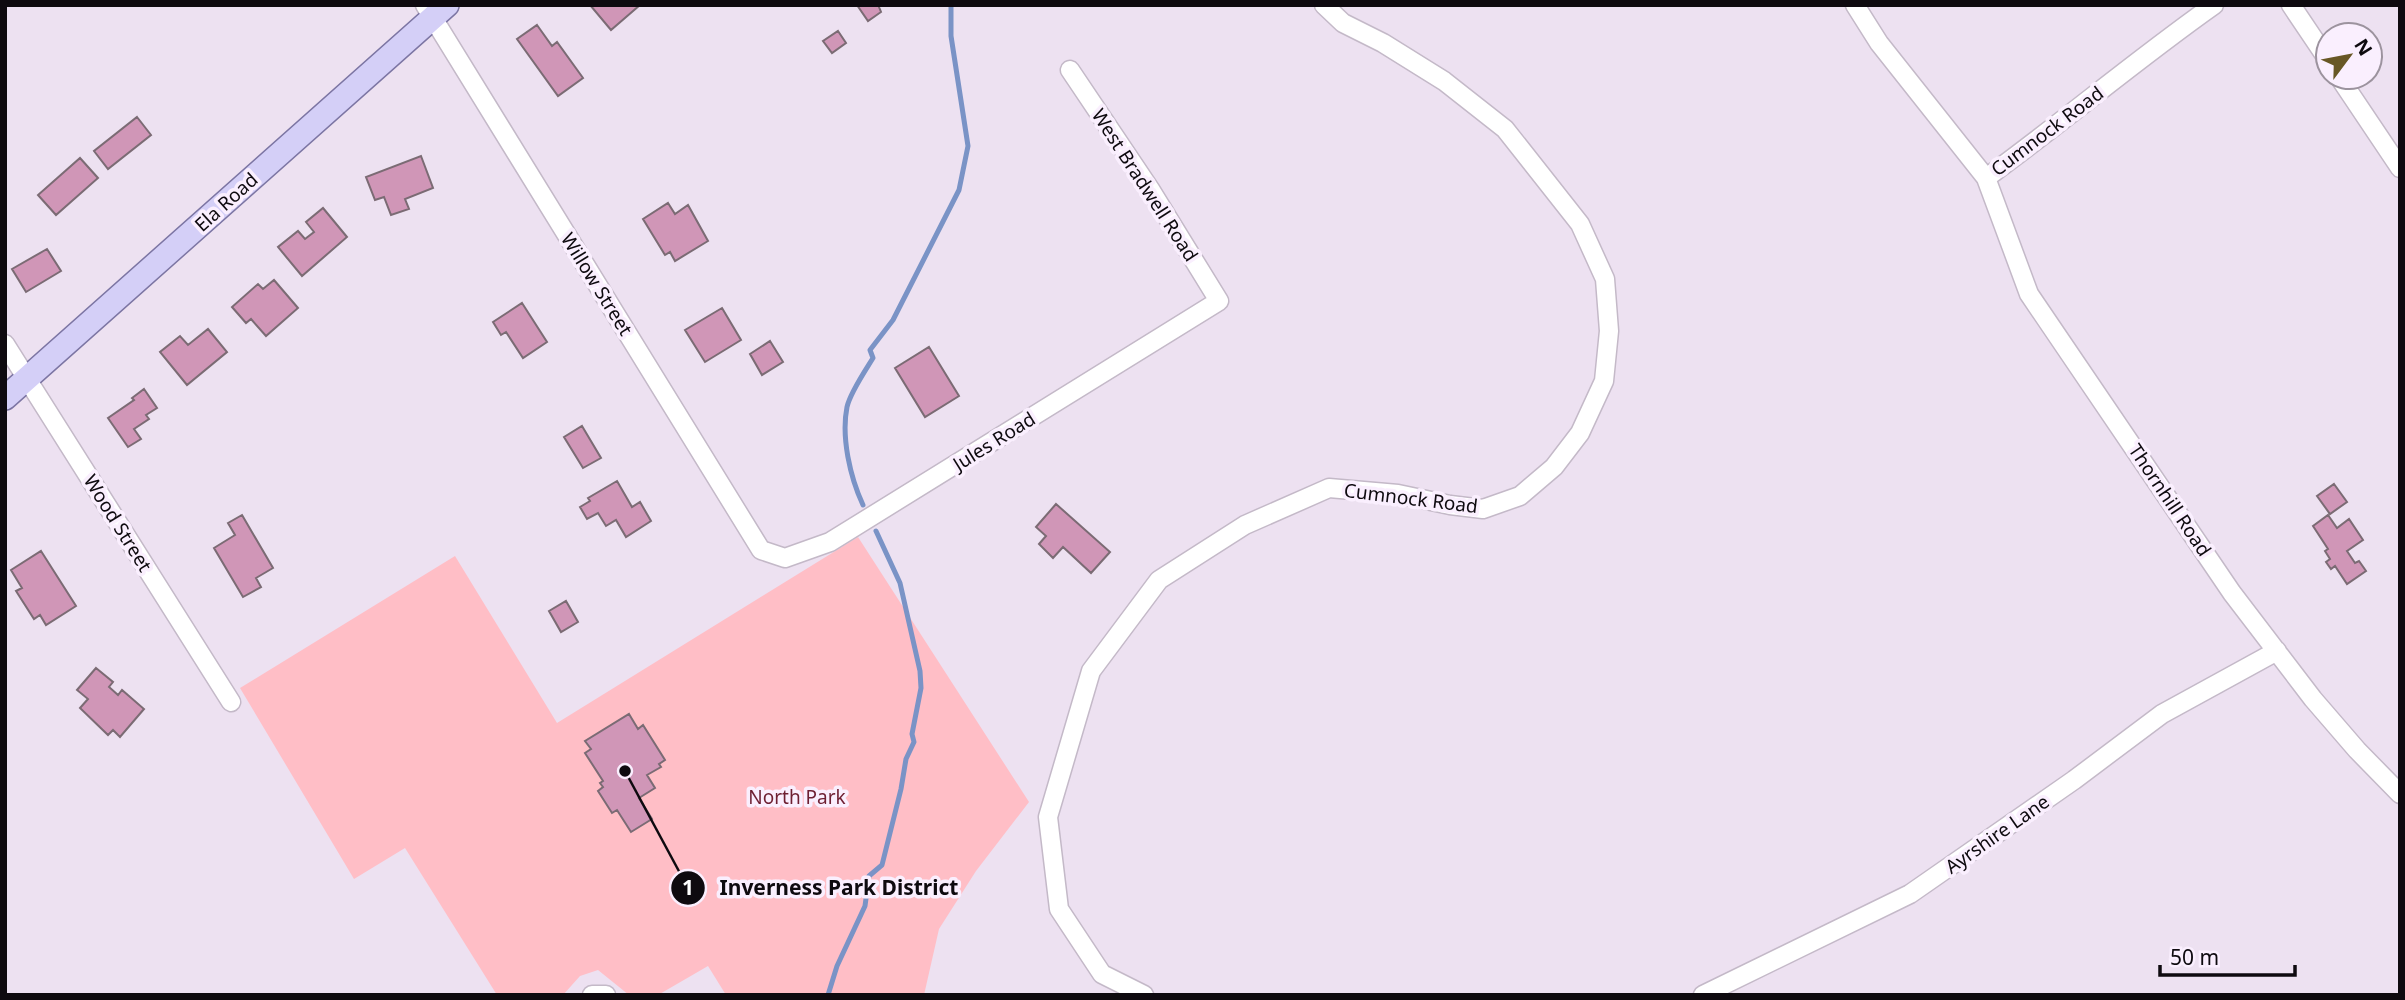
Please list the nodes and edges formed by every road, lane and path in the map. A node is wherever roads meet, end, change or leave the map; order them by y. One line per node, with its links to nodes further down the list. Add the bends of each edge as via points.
1 (1324, 5): 21 (street, Cumnock Road, via 1343,23 1444,81 1505,129 1580,225 1605,279 1609,331 1604,381 1580,433 1554,467 1520,496 1483,509 1329,488 1245,525 1159,580 1098,661 1091,671 1048,817 1059,909 1102,974)
2 (1856, 5): 10 (street, Cumnock Road, via 1879,43)
3 (2214, 5): 10 (street, Cumnock Road)
4 (2291, 5): 6 (street)
5 (435, 9): 13 (main road, Ela Road); 15 (street, Willow Street)
6 (2314, 39)
7 (1070, 70): 11 (street, West Bradwell Road)
8 (2348, 91): 9 (street)
9 (2400, 168)
10 (1986, 178): 16 (street, Thornhill Road, via 2029,294 2232,593)
11 (1219, 301): 15 (street, Jules Road, via 830,542 785,558)
12 (5, 344): 13 (street, Wood Street)
13 (27, 379): 14 (main road, Ela Road); 17 (street, Wood Street)
14 (5, 398)
15 (761, 550)
16 (2277, 651): 18 (street, Thornhill Road, via 2313,699); 22 (street, Ayrshire Lane, via 2162,714 1910,894)
17 (231, 702)
18 (2400, 794)
19 (592, 995): 20 (street)
20 (606, 995)
21 (1144, 995)
22 (1703, 995)

